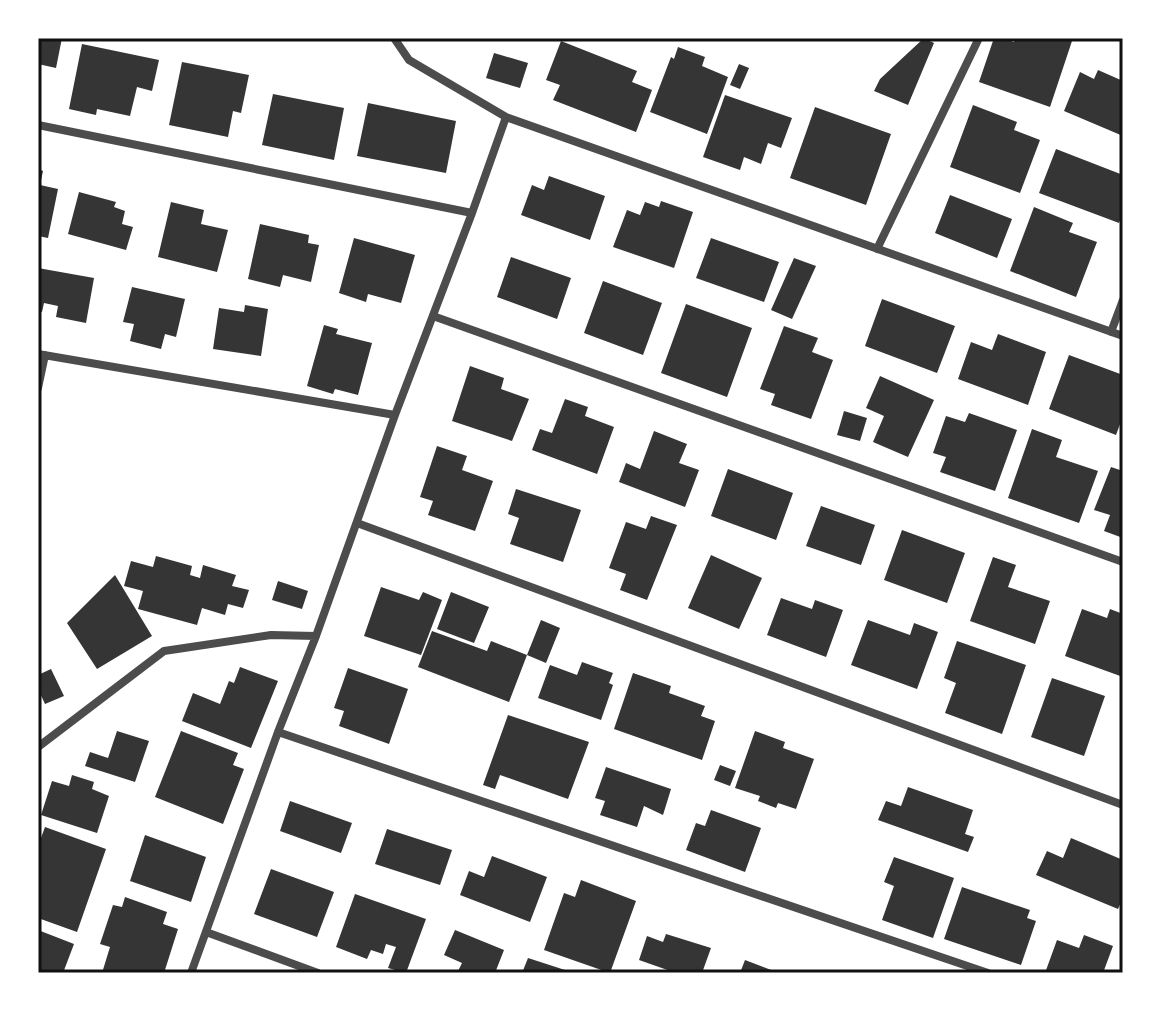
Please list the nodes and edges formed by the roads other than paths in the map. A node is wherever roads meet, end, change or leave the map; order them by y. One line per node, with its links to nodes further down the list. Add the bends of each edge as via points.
1 (394, 38): 3 (street, via 409,60)
2 (979, 38): 6 (street)
3 (506, 117): 5 (street); 6 (street)
4 (38, 125): 5 (street)
5 (472, 213): 8 (street)
6 (877, 249): 9 (street)
7 (1123, 300): 9 (street)
8 (433, 316): 13 (street); 15 (street)
9 (1111, 332): 10 (street)
10 (1123, 336)
11 (42, 354): 12 (street); 13 (street)
12 (38, 388)
13 (395, 415): 14 (street)
14 (357, 523): 16 (street); 19 (street)
15 (1123, 562)
16 (316, 636): 17 (street); 18 (street, via 271,635 164,651)
17 (278, 732): 20 (street); 23 (street)
18 (38, 747)
19 (1123, 805)
20 (206, 932): 21 (street); 22 (street)
21 (191, 973)
22 (318, 973)
23 (988, 973)

